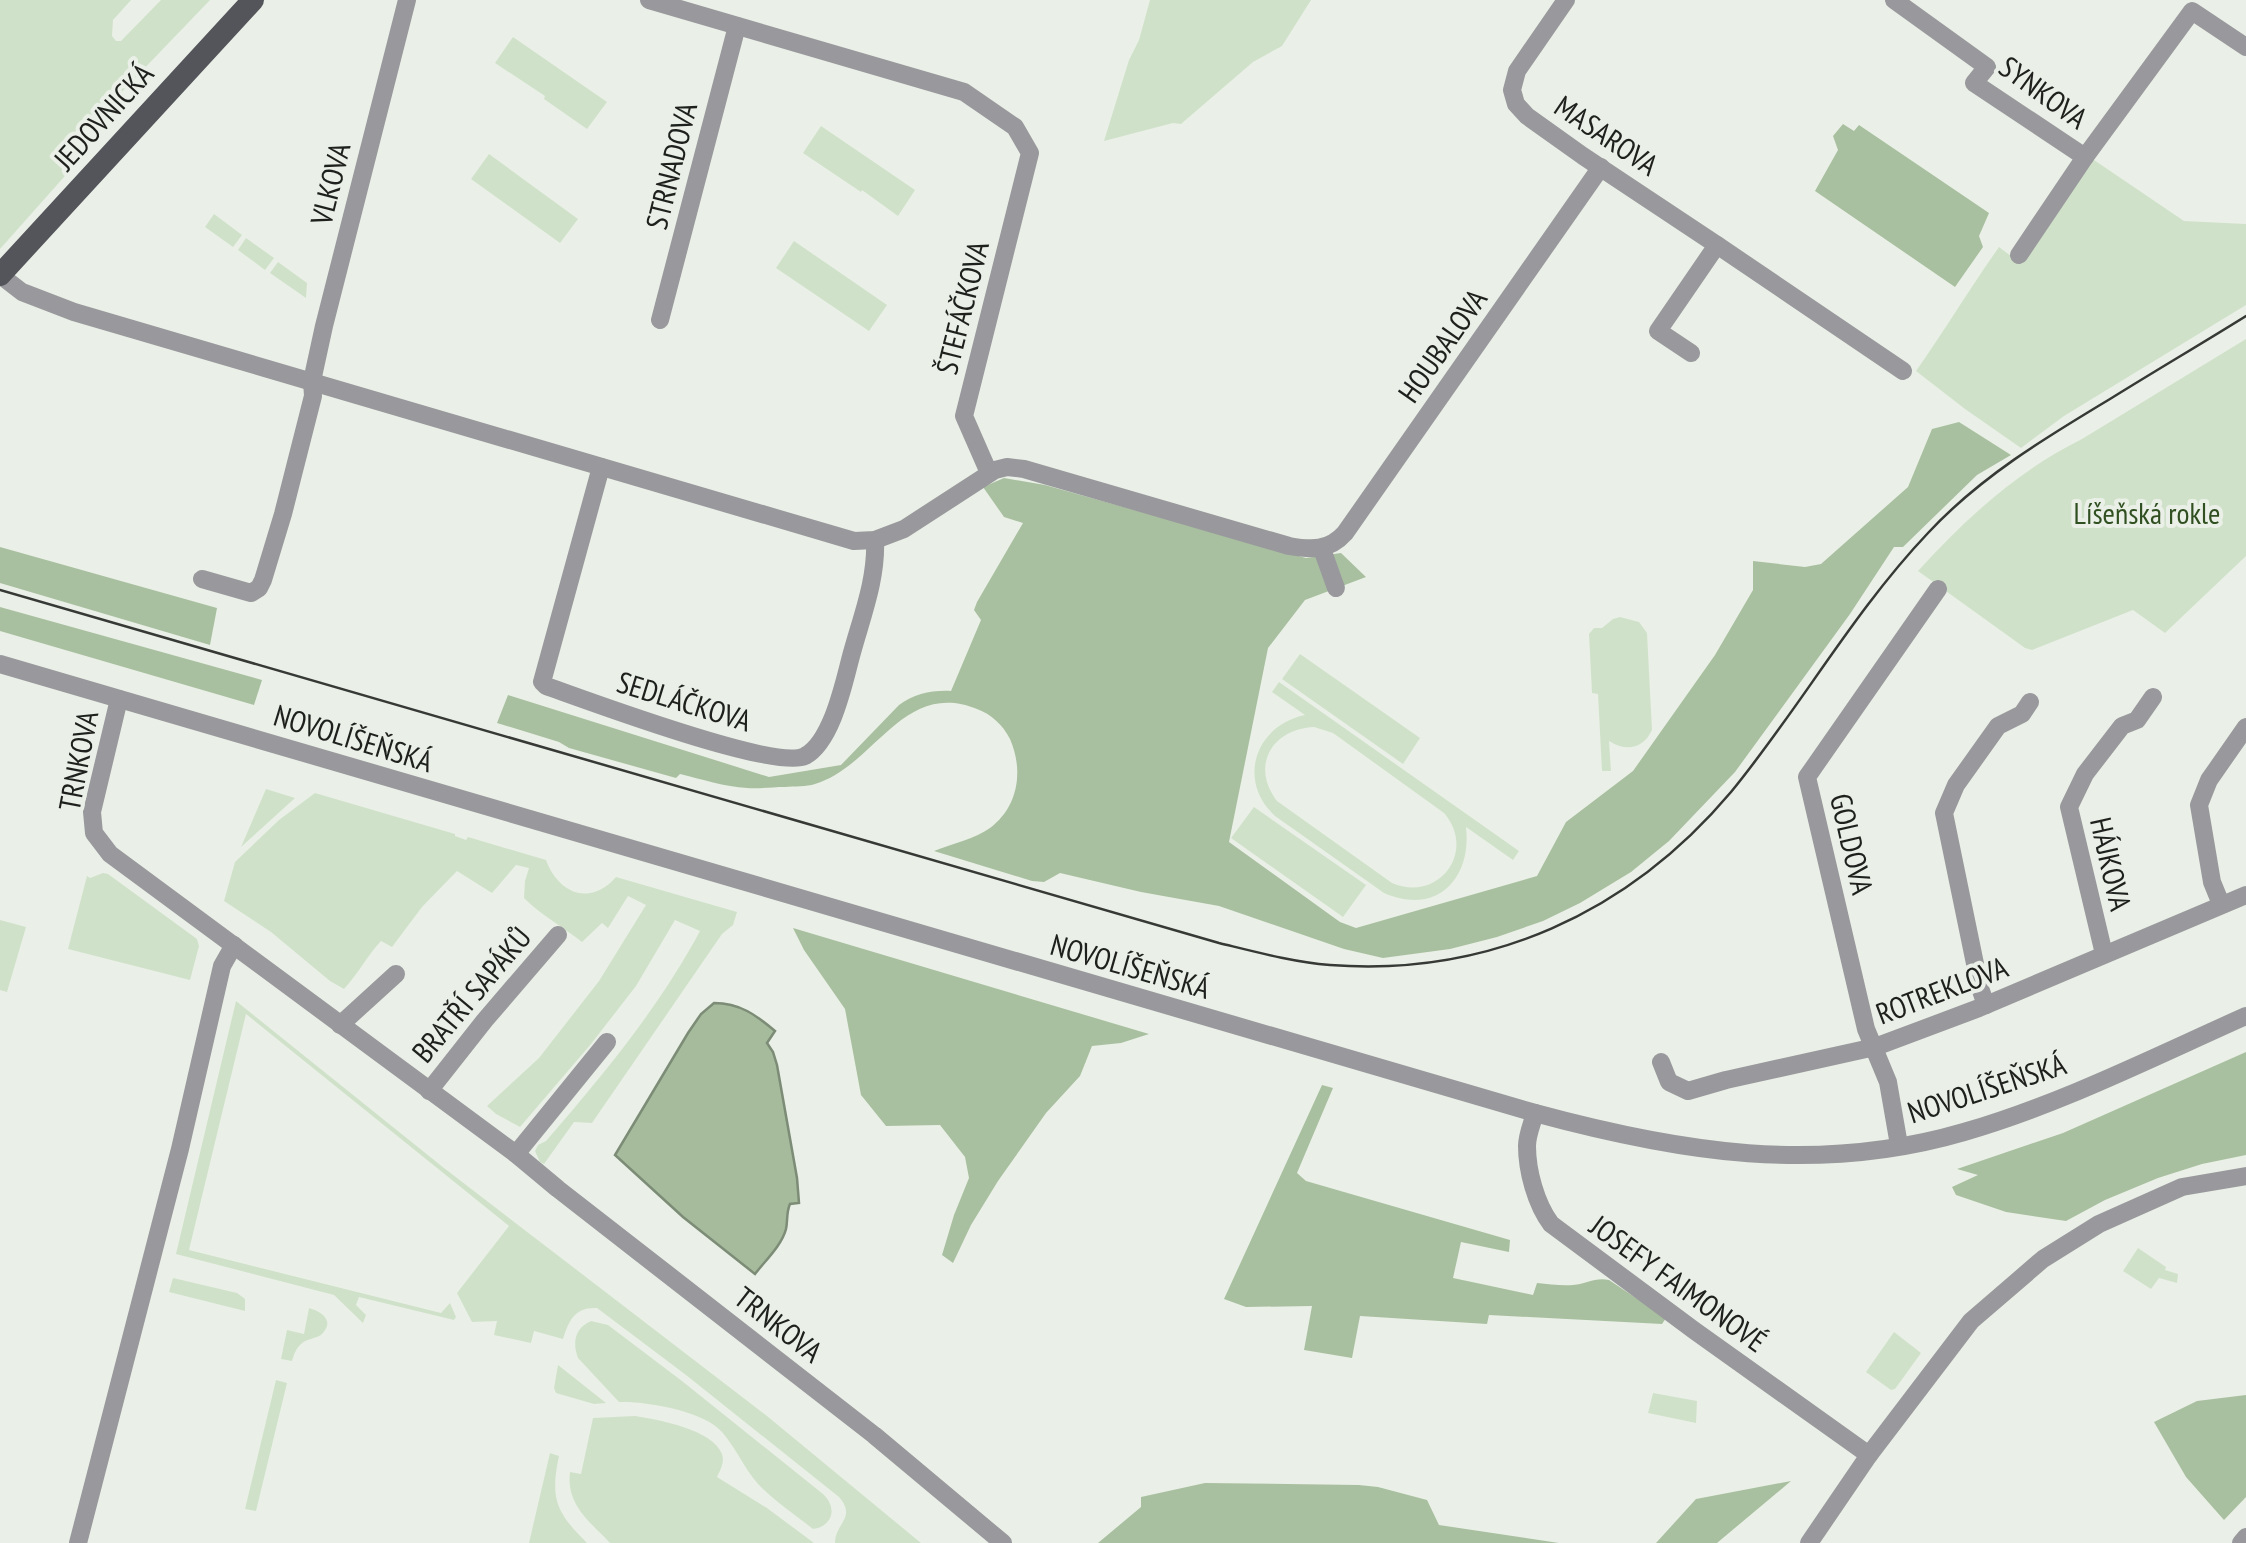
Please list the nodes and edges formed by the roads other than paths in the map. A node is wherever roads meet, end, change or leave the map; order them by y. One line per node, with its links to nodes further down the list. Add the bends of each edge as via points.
1 (253, 0): 12 (main road, JEDOVNICKÁ)
2 (406, 0): 16 (street, VLKOVA)
3 (648, 0): 6 (street)
4 (1566, 0): 9 (street, MASAROVA, via 1522,62 1512,90 1521,111)
5 (1894, 0): 8 (street, SYNKOVA, via 1986,67 1974,83)
6 (737, 26): 13 (street, STRNADOVA); 18 (street, ŠTEFÁČKOVA, via 964,92 1014,127 1030,154 964,416)
7 (2246, 46): 8 (street, SYNKOVA, via 2192,11)
8 (2085, 157): 11 (street, SYNKOVA)
9 (1601, 167): 10 (street, MASAROVA); 20 (street, HOUBALOVA, via 1344,533)
10 (1717, 245): 14 (street, via 1658,331); 15 (street, MASAROVA)
11 (2019, 255)
12 (0, 275): 16 (street, via 54,305)
13 (660, 320)
14 (1691, 353)
15 (1903, 371)
16 (312, 382): 17 (street); 21 (street, via 261,584 251,593)
17 (601, 467): 19 (street, via 832,536); 19 (street, SEDLÁČKOVA, via 542,682 766,756 802,757 830,722 874,570)
18 (989, 473): 19 (street, via 904,529); 20 (street, via 1024,469 1290,546)
19 (874, 540)
20 (1322, 549): 22 (street)
21 (202, 578)
22 (1336, 588)
23 (1938, 589): 39 (street, GOLDOVA, via 1807,777)
24 (0, 664): 26 (street, NOVOLÍŠEŇSKÁ)
25 (2153, 697): 33 (street, HÁJKOVA, via 2085,774 2069,807)
26 (119, 698): 32 (street, TRNKOVA, via 92,812 94,833 110,854); 42 (street, NOVOLÍŠEŇSKÁ)
27 (2030, 702): 35 (street, via 1998,726 1944,813)
28 (2246, 727): 30 (street, via 2199,804)
29 (2246, 895): 30 (street, ROTREKLOVA)
30 (2221, 904): 33 (street, ROTREKLOVA)
31 (558, 935): 41 (street, BRATŘÍ SAPÁKŮ)
32 (234, 946): 37 (street, TRNKOVA); 48 (street, via 222,966)
33 (2104, 954): 35 (street, ROTREKLOVA)
34 (396, 974): 37 (street)
35 (1986, 1004): 39 (street, ROTREKLOVA)
36 (2246, 1016): 43 (street, NOVOLÍŠEŇSKÁ, via 2004,1119)
37 (340, 1026): 41 (street, TRNKOVA)
38 (607, 1042): 44 (street)
39 (1875, 1047): 40 (street, ROTREKLOVA, via 1688,1091 1668,1082); 43 (street, GOLDOVA)
40 (1660, 1062)
41 (429, 1091): 44 (street, TRNKOVA)
42 (1534, 1114): 43 (street, NOVOLÍŠEŇSKÁ, via 1635,1139 1736,1153 1812,1155); 46 (street, JOSEFY FAIMONOVÉ, via 1527,1150 1550,1224)
43 (1899, 1146)
44 (516, 1154): 49 (street, TRNKOVA)
45 (2246, 1176): 46 (street, via 2182,1187 2099,1224 2043,1259 1971,1321)
46 (1868, 1454): 50 (street)
47 (2246, 1537): 51 (street)
48 (78, 1543)
49 (1004, 1543)
50 (1809, 1543)
51 (2240, 1543)

